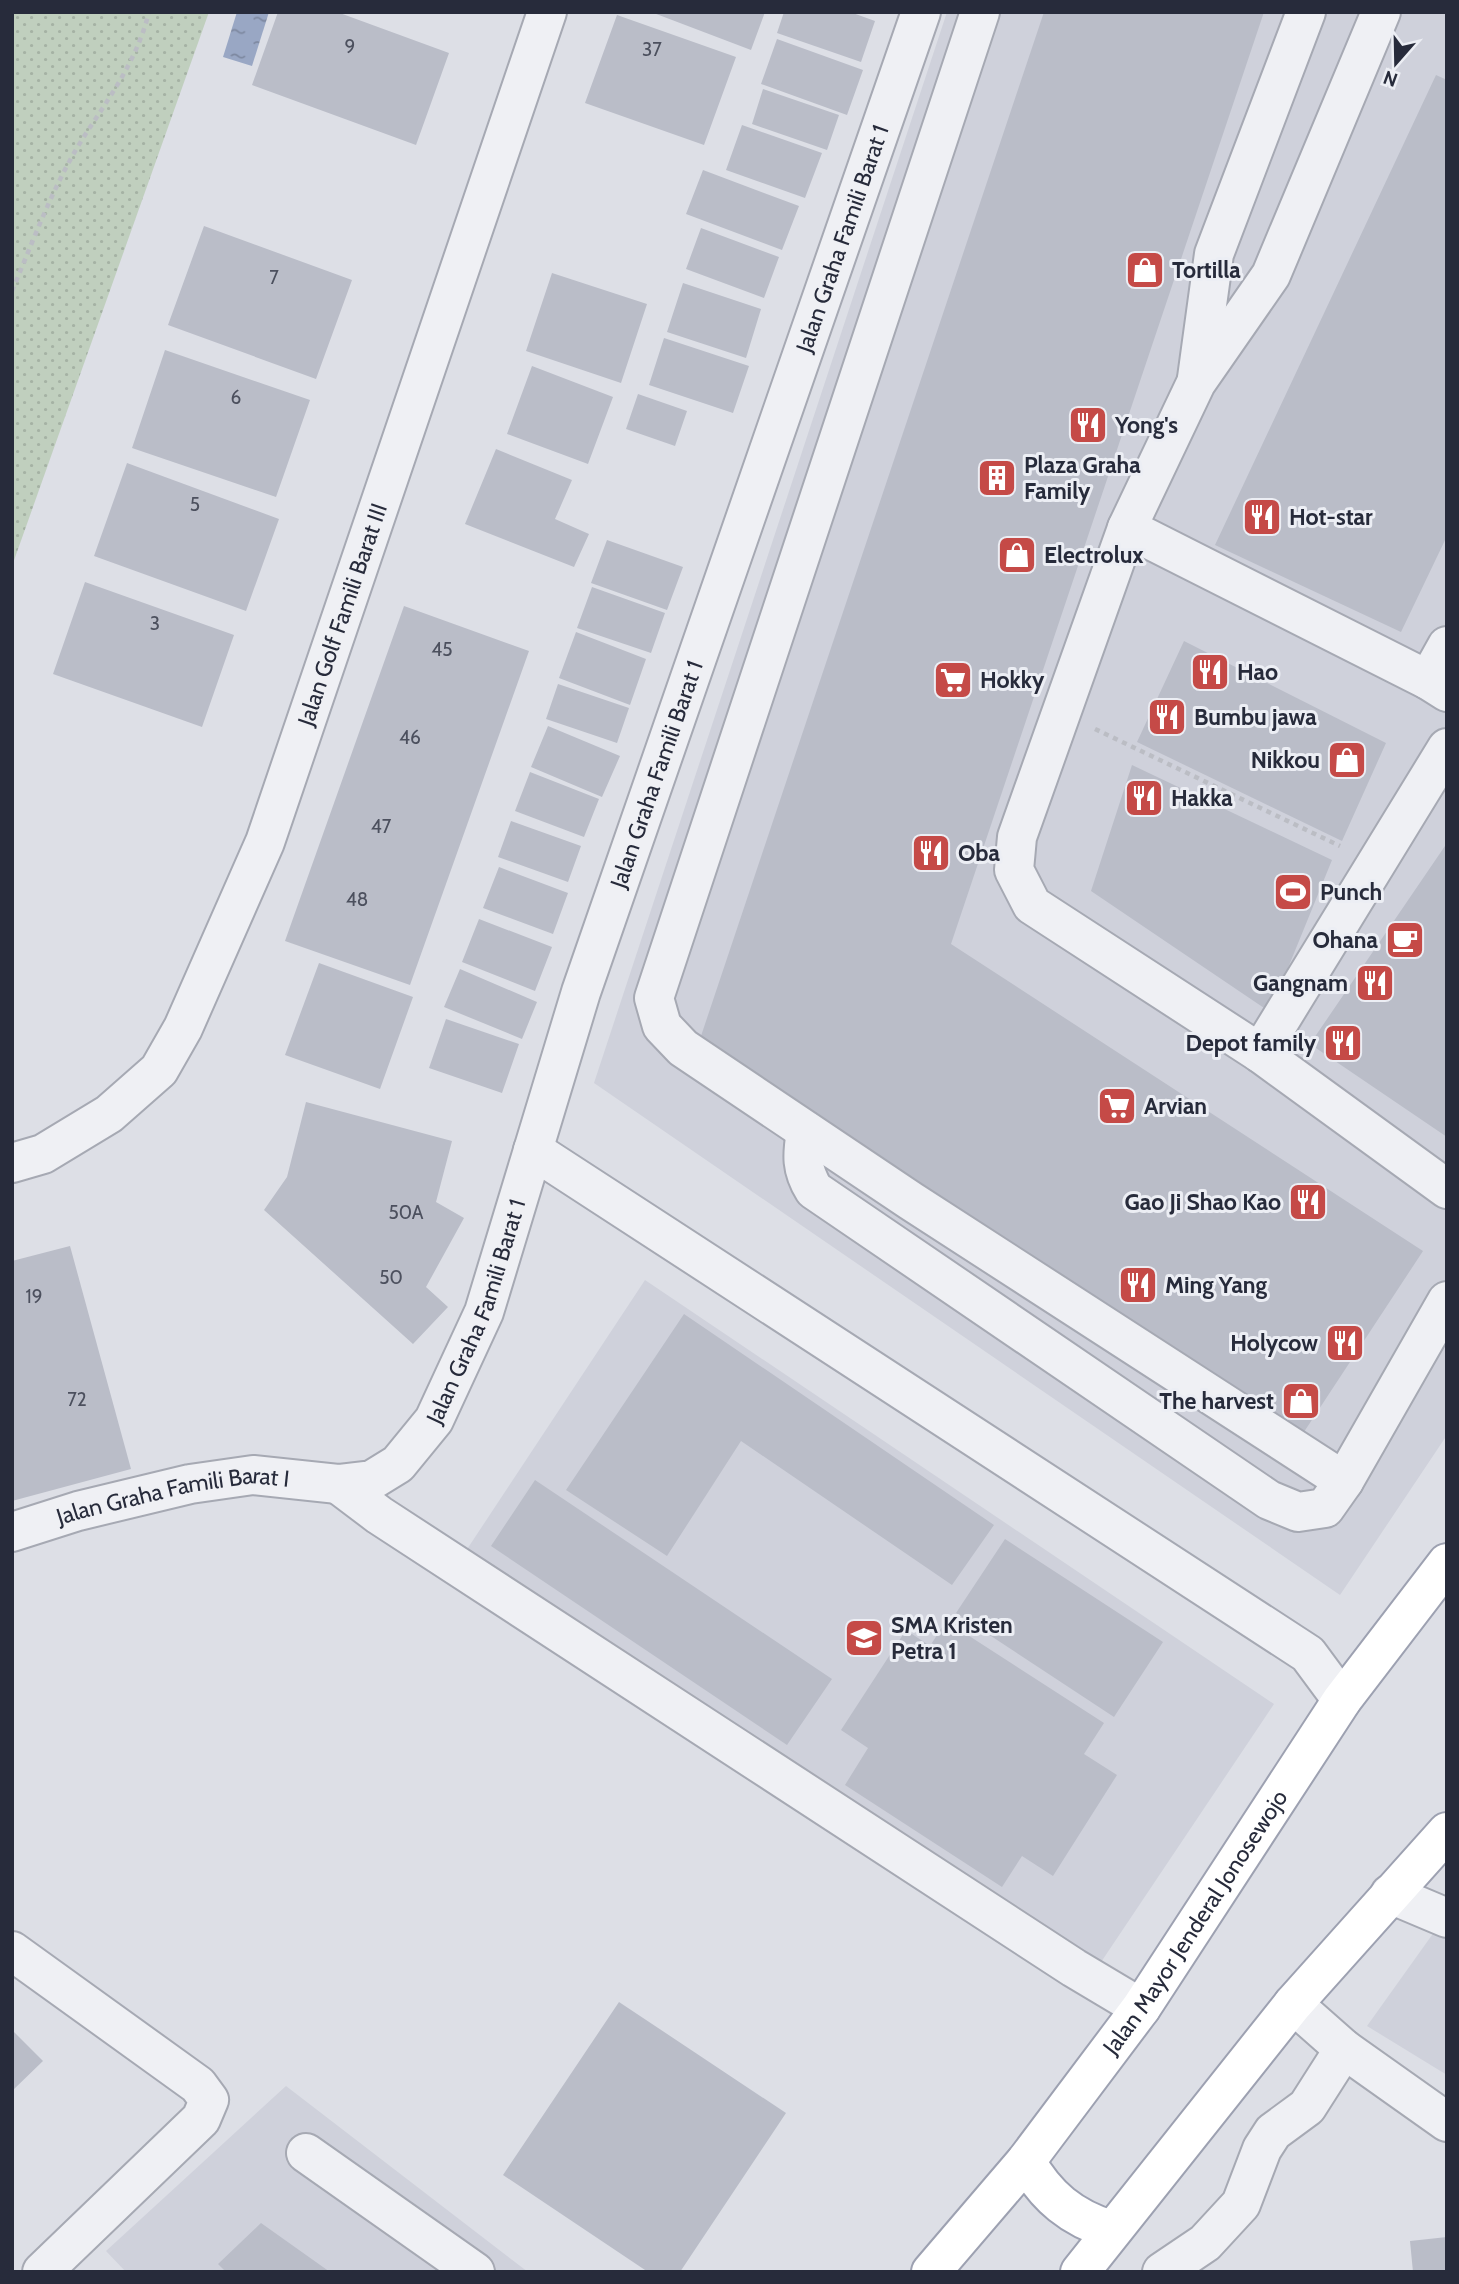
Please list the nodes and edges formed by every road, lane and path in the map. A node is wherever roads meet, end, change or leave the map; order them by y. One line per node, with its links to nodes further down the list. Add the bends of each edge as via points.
1 (149, 12): 9 (path, via 127,71 67,170)
2 (547, 12): 20 (street, Jalan Golf Famili Barat III, via 265,842 183,1028 159,1070 109,1114)
3 (921, 12): 19 (street, Jalan Graha Famili Barat 1, via 581,992)
4 (980, 12): 18 (street, via 654,998 662,1026 683,1048)
5 (1306, 12): 7 (street)
6 (1381, 12): 8 (street)
7 (1213, 254): 8 (street); 10 (street)
8 (1271, 275): 10 (street)
9 (12, 291)
10 (1196, 383): 11 (street)
11 (1127, 528): 13 (street); 14 (street)
12 (1447, 646): 13 (street)
13 (1437, 686)
14 (1060, 712): 16 (path); 17 (street, via 1017,837 1014,870 1032,905)
15 (1447, 748): 16 (street)
16 (1374, 863): 17 (street)
17 (1261, 1053): 21 (street)
18 (806, 1131): 23 (street); 23 (street, via 801,1161 814,1190 1269,1500 1297,1512 1325,1508)
19 (533, 1150): 24 (street, Jalan Graha Famili Barat 1, via 484,1312 433,1420 398,1464 372,1480); 27 (street, via 1308,1654)
20 (28, 1159)
21 (1447, 1189)
22 (1447, 1301): 23 (street)
23 (1344, 1481)
24 (338, 1484): 25 (street, Jalan Graha Famili Barat I, via 253,1475 190,1484); 33 (street, via 414,1538)
25 (12, 1532)
26 (1447, 1563): 27 (main road, Jalan Mayor Jenderal Jonosewojo)
27 (1342, 1700): 33 (main road, Jalan Mayor Jenderal Jonosewojo)
28 (1447, 1832): 29 (main road)
29 (1390, 1894): 30 (street); 32 (main road)
30 (1447, 1918)
31 (12, 1951): 39 (street, via 198,2085 209,2100 201,2119)
32 (1293, 2004): 34 (street); 38 (main road)
33 (1140, 2008): 37 (main road, Jalan Mayor Jenderal Jonosewojo)
34 (1345, 2049): 35 (street); 43 (street, via 1307,2107 1273,2132 1241,2204 1205,2243)
35 (1447, 2122)
36 (306, 2153): 40 (street)
37 (1026, 2161): 38 (main road, via 1037,2181 1069,2212); 41 (main road, Jalan Mayor Jenderal Jonosewojo)
38 (1111, 2230): 42 (main road)
39 (42, 2272)
40 (475, 2272)
41 (931, 2272)
42 (1080, 2272)
43 (1163, 2272)

